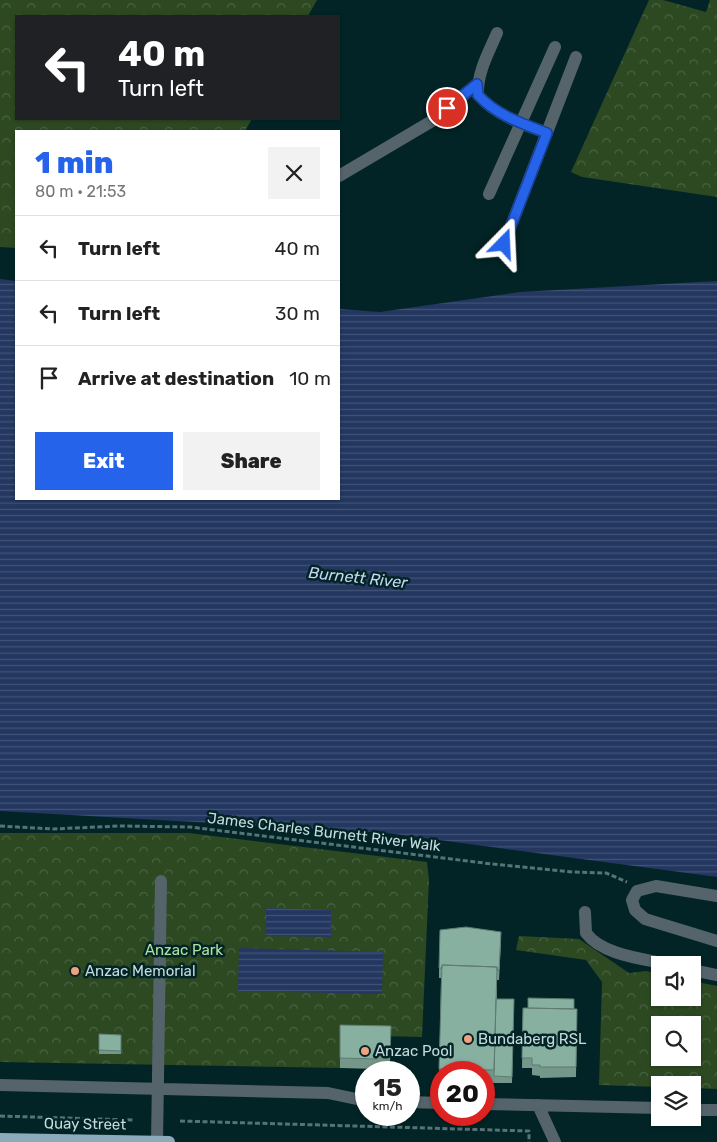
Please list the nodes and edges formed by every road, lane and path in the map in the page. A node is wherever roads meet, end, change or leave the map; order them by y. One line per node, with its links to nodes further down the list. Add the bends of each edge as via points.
1 (497, 33): 4 (lane)
2 (555, 47): 5 (lane)
3 (576, 57): 6 (lane)
4 (477, 84): 5 (lane, via 478,95 487,105); 7 (lane, via 432,121)
5 (521, 123): 6 (lane); 8 (lane)
6 (547, 133): 9 (lane)
7 (340, 175)
8 (489, 194)
9 (504, 244)
10 (0, 826): 12 (path, James Charles Burnett River Walk, via 53,829 190,826 501,864 606,873)
11 (161, 880): 20 (lane)
12 (641, 888): 13 (lane, via 665,886); 15 (lane, via 632,900 639,915)
13 (717, 896)
14 (585, 912): 16 (lane, via 586,933 600,945)
15 (717, 941)
16 (651, 960)
17 (701, 972): 18 (lane)
18 (717, 975)
19 (0, 1085): 20 (lane)
20 (156, 1088): 21 (lane, via 328,1093); 31 (lane)
21 (355, 1099)
22 (495, 1104): 23 (lane)
23 (538, 1105): 24 (lane); 34 (lane)
24 (651, 1108)
25 (701, 1110): 26 (lane)
26 (717, 1110)
27 (0, 1116): 28 (path)
28 (133, 1120)
29 (180, 1121): 33 (path, via 529,1131)
30 (0, 1139): 31 (main road, Quay Street)
31 (157, 1142): 32 (main road, Quay Street)
32 (169, 1142)
33 (529, 1142)
34 (555, 1142)

